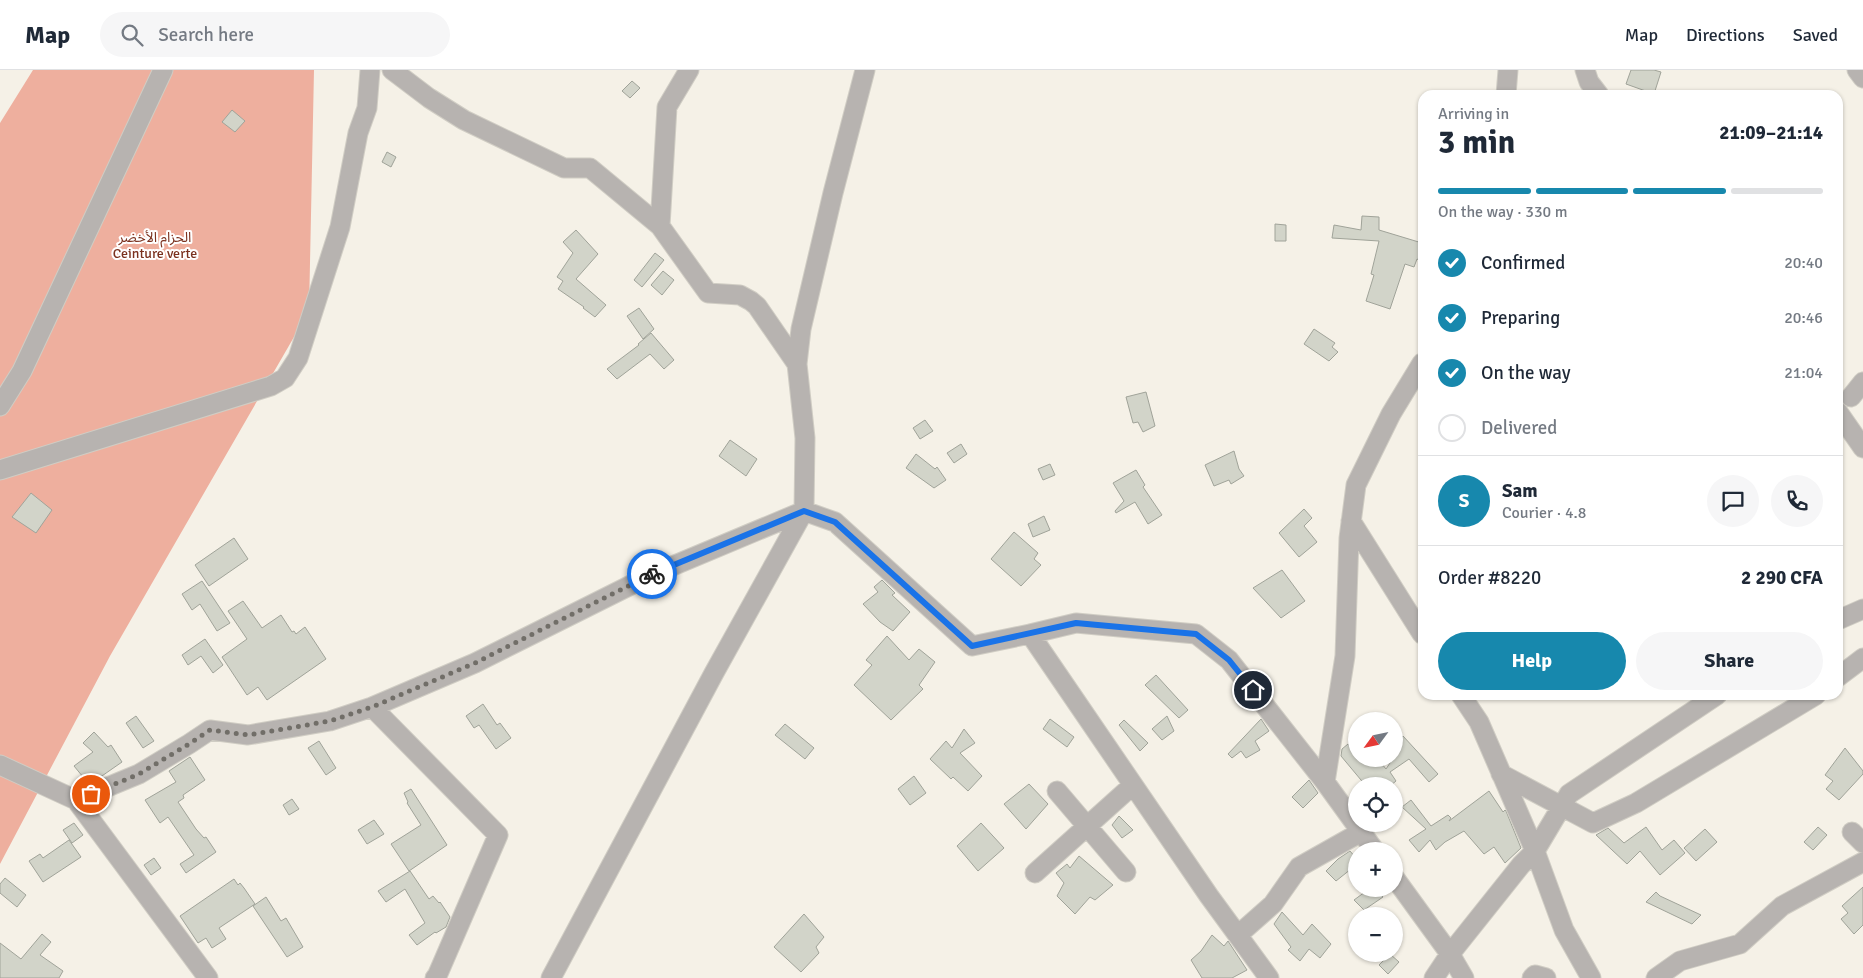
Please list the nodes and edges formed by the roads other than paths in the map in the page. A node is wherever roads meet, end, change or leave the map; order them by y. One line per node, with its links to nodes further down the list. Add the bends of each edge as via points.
1 (163, 70): 17 (street, via 22,371)
2 (370, 70): 20 (street, via 367,108 358,133 340,227 298,358 285,378 271,386)
3 (392, 70): 12 (street, via 464,120 564,168 590,168)
4 (689, 70): 12 (street, via 667,107)
5 (865, 70): 13 (street, via 832,193 801,329)
6 (1508, 70): 10 (street)
7 (1585, 70): 11 (street)
8 (1857, 70): 9 (street)
9 (1863, 78)
10 (1506, 90)
11 (1595, 90)
12 (660, 226): 13 (street, via 708,293 740,295 751,301)
13 (797, 364): 21 (street, via 805,438)
14 (1418, 370): 22 (street, via 1391,414 1356,485)
15 (1863, 382): 16 (street)
16 (1851, 397)
17 (0, 406)
18 (1843, 419): 19 (street)
19 (1863, 448)
20 (0, 470)
21 (804, 511): 26 (street, via 835,522 972,646); 32 (street, via 651,575 475,663); 53 (street)
22 (1351, 522): 25 (street); 35 (street, via 1345,656)
23 (1863, 609): 24 (street)
24 (1843, 618)
25 (1418, 628)
26 (1030, 634): 35 (street, via 1076,623 1196,634 1229,660); 36 (street)
27 (1863, 658): 28 (street)
28 (1843, 673)
29 (1464, 700): 34 (street, via 1479,722)
30 (1710, 700): 39 (street, via 1569,794)
31 (1808, 700): 39 (street, via 1636,803 1594,823)
32 (372, 707): 38 (street, via 330,721 248,735 210,730 139,774); 52 (street, via 498,835)
33 (0, 765): 38 (street)
34 (1501, 774): 39 (street); 44 (street)
35 (1324, 782): 40 (street)
36 (1134, 785): 41 (street); 49 (street)
37 (1056, 791): 41 (street)
38 (76, 800): 51 (street)
39 (1562, 806): 44 (street)
40 (1348, 814)
41 (1087, 826): 46 (street); 47 (street)
42 (1361, 832): 43 (street); 49 (street, via 1299,867 1274,904)
43 (1368, 842)
44 (1535, 851): 50 (street); 59 (street, via 1564,930)
45 (1863, 862): 60 (street, via 1782,906 1740,944 1680,961)
46 (1126, 872)
47 (1035, 873)
48 (1403, 889): 50 (street)
49 (1238, 935): 54 (street)
50 (1450, 954): 55 (street); 56 (street)
51 (208, 978)
52 (435, 978)
53 (551, 978)
54 (1269, 978)
55 (1434, 978)
56 (1464, 978)
57 (1532, 978): 58 (street, via 1535,975)
58 (1546, 978)
59 (1591, 978)
60 (1656, 978)

